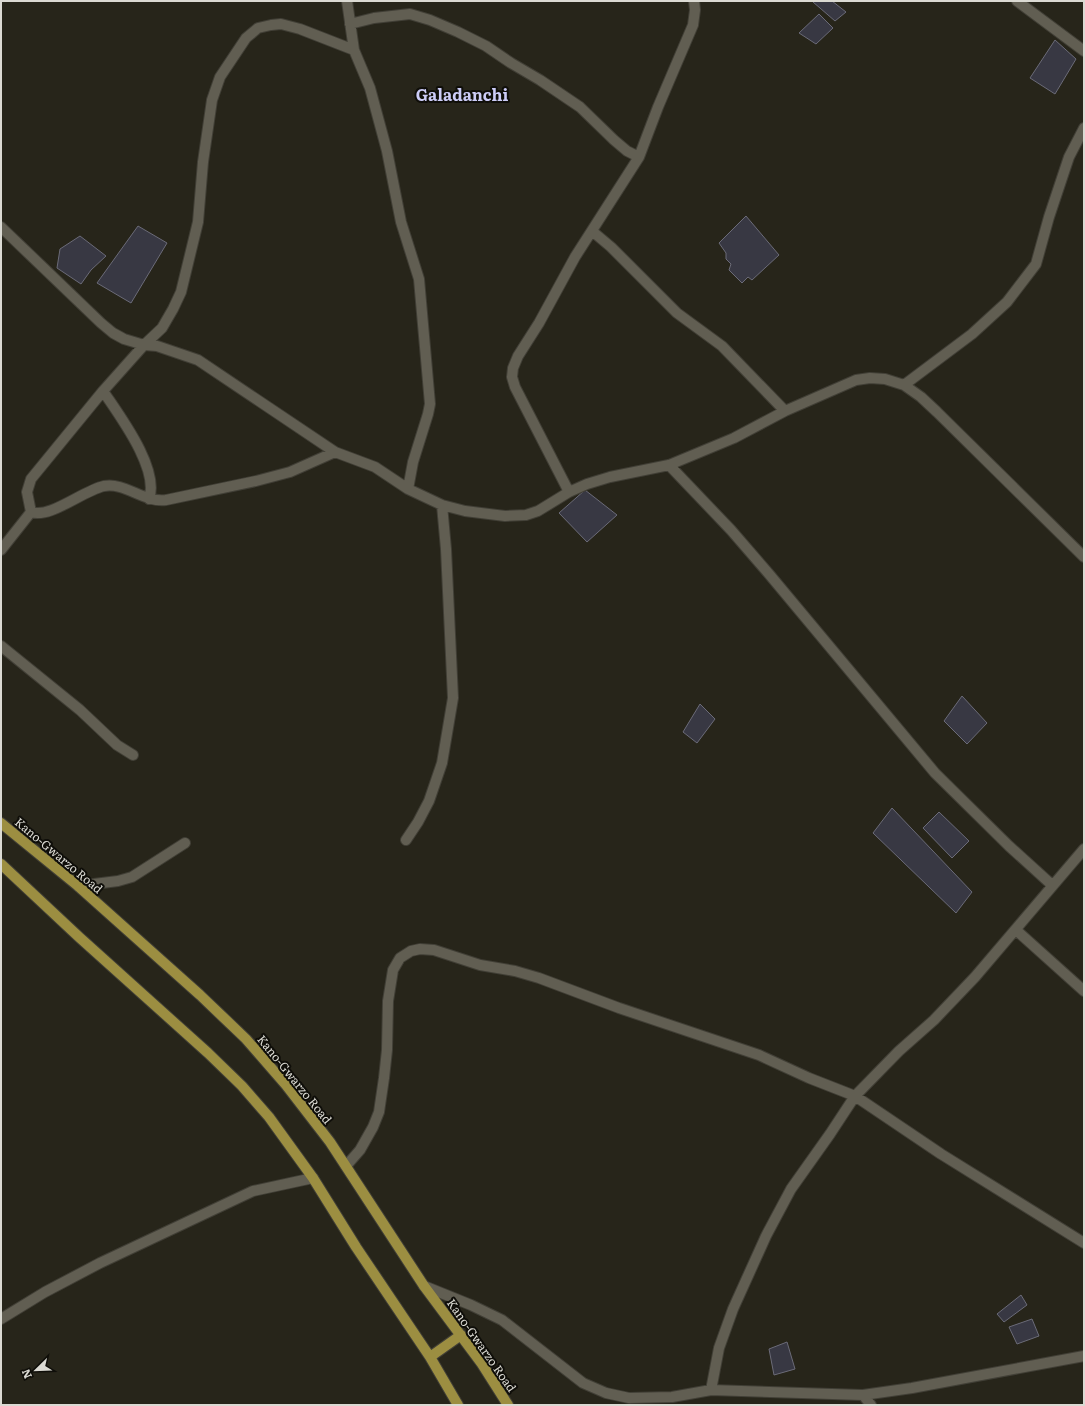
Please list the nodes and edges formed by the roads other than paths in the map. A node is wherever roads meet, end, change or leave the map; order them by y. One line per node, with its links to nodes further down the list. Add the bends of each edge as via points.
1 (347, 1): 4 (street)
2 (694, 1): 8 (street, via 693,25 666,86)
3 (1017, 1): 6 (street)
4 (350, 24): 5 (street); 8 (street, via 410,14 458,32 486,46 580,107 614,140)
5 (354, 50): 11 (street, via 281,24 258,28 246,38 220,77 212,100 198,222 181,292 162,328); 17 (street, via 370,88 387,151 401,222 419,279 430,404)
6 (1084, 51)
7 (1084, 128): 12 (street, via 1069,157 1042,247 1032,270 1008,302 978,329)
8 (639, 158): 10 (street)
9 (1, 227): 11 (street, via 101,323 124,339)
10 (592, 231): 14 (street, via 677,313 722,346); 18 (street, via 518,356 512,377 522,402)
11 (144, 345): 13 (street); 15 (street, via 157,346 198,360)
12 (904, 385): 14 (street, via 885,379 856,380); 23 (street, via 937,412)
13 (103, 391): 19 (street, via 130,429 147,467 152,483); 21 (street, via 31,479 27,492)
14 (785, 411): 16 (street, via 734,438)
15 (335, 452): 17 (street, via 375,467); 19 (street, via 290,472 256,481 166,500)
16 (669, 465): 18 (street, via 610,477); 31 (street, via 770,574 935,773)
17 (408, 489): 20 (street)
18 (569, 492): 20 (street, via 538,511 526,515 506,516 465,511)
19 (149, 499): 21 (street, via 114,486 104,486 46,513)
20 (442, 505): 27 (street, via 453,698 442,763 429,801)
21 (31, 512): 22 (street)
22 (1, 550)
23 (1084, 557)
24 (1, 646): 25 (street, via 80,710 117,745)
25 (134, 755)
26 (1, 823): 32 (main road, Kano-Gwarzo Road)
27 (406, 840)
28 (185, 843): 32 (street, via 132,877)
29 (1084, 849): 31 (street)
30 (1, 864): 37 (main road, via 242,1086 270,1117)
31 (1052, 885): 33 (street)
32 (78, 886): 36 (main road, Kano-Gwarzo Road, via 246,1039 312,1117)
33 (1016, 930): 34 (street); 35 (street, via 934,1020)
34 (1084, 991)
35 (855, 1096): 36 (street, via 759,1055 539,978 480,965 434,950 420,949 400,958 393,970 379,1112 360,1150); 38 (street, via 941,1154); 44 (street, via 791,1189 766,1236 719,1348)
36 (346, 1166): 39 (main road, Kano-Gwarzo Road)
37 (313, 1178): 40 (street, via 253,1191 100,1263); 42 (main road)
38 (1084, 1244)
39 (424, 1286): 41 (main road, Kano-Gwarzo Road); 44 (street, via 502,1320 583,1383 606,1393 629,1398 652,1398)
40 (1, 1319)
41 (461, 1335): 42 (main road); 47 (main road, Kano-Gwarzo Road)
42 (430, 1356): 46 (main road)
43 (1084, 1356): 45 (street)
44 (710, 1390): 45 (street)
45 (863, 1395): 48 (street)
46 (458, 1405)
47 (508, 1405)
48 (871, 1405)

